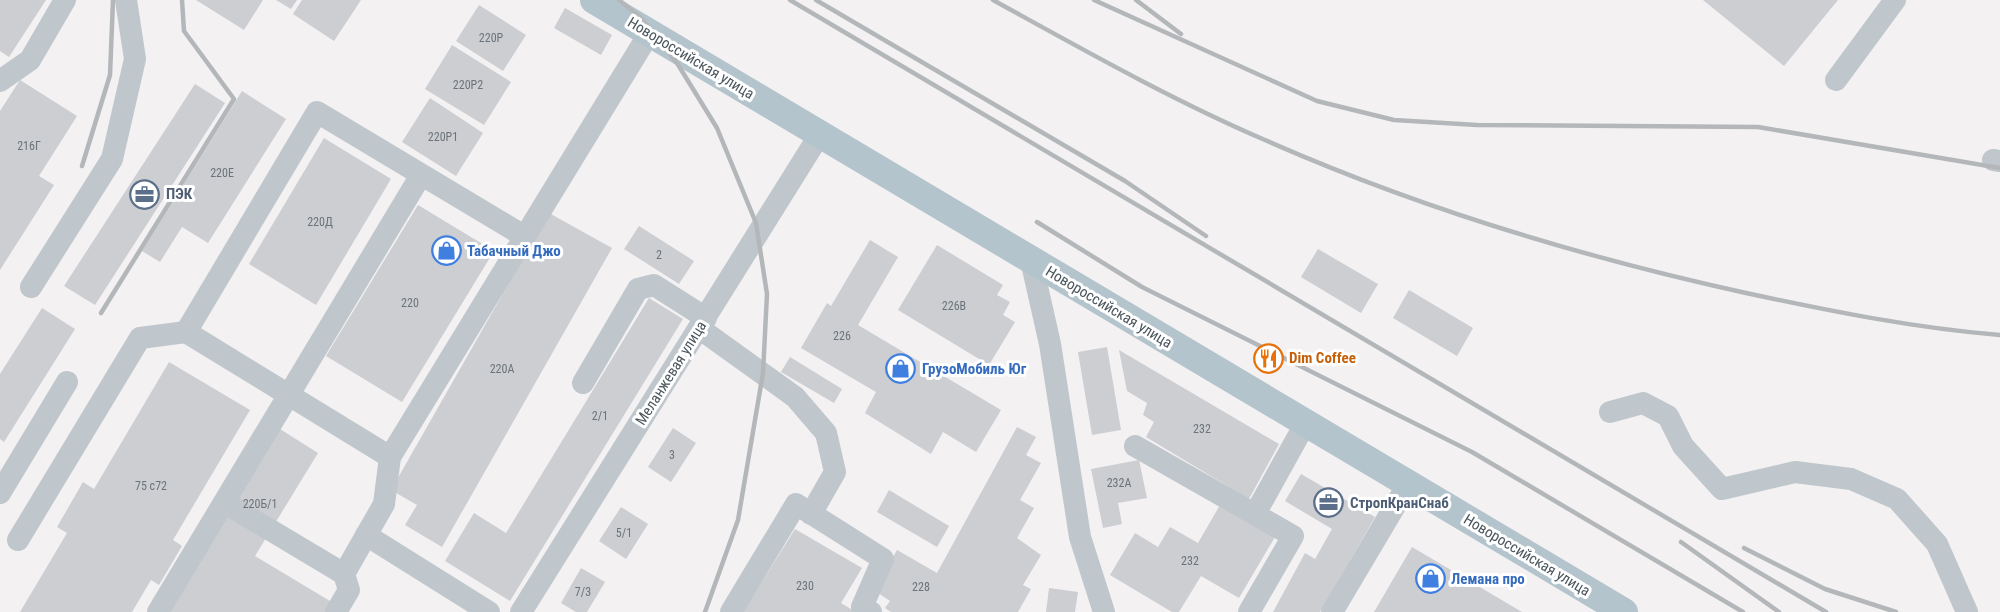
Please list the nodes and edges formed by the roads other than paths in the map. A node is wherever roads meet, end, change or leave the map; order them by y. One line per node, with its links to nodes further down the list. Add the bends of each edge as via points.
1 (65, 0): 7 (street, via 30,60)
2 (126, 0): 12 (street, via 135,59 112,159)
3 (594, 0): 5 (main road, Новороссийская улица)
4 (1895, 0): 6 (street)
5 (650, 32): 8 (main road, Новороссийская улица); 10 (street)
6 (1836, 80)
7 (0, 81)
8 (820, 134): 11 (main road, Новороссийская улица); 13 (street, Меланжевая улица)
9 (421, 175): 10 (street); 14 (street, via 317,112); 17 (street)
10 (524, 236): 21 (street)
11 (1031, 260): 19 (main road, Новороссийская улица); 36 (street, via 1050,344 1080,537)
12 (32, 286)
13 (702, 323): 16 (street, via 654,285 638,289); 25 (street, via 795,397 826,433 835,472); 33 (street, Меланжевая улица)
14 (186, 332): 17 (street); 28 (street, via 140,338)
15 (67, 382): 23 (street)
16 (583, 383)
17 (290, 395): 21 (street); 24 (street)
18 (1610, 412): 40 (street, via 1642,404 1668,416 1683,446 1722,489 1795,472 1851,479 1897,499 1937,544)
19 (1305, 424): 22 (main road, Новороссийская улица); 26 (street)
20 (1135, 446): 26 (street)
21 (390, 457): 27 (street, via 384,504)
22 (1408, 484): 38 (street); 39 (main road, Новороссийская улица)
23 (0, 492)
24 (225, 502): 29 (street); 30 (street)
25 (811, 514): 34 (street, via 796,504); 35 (street, via 883,559 862,607)
26 (1255, 514): 37 (street, via 1293,536)
27 (366, 535): 29 (street); 32 (street)
28 (18, 540)
29 (344, 574): 31 (street, via 349,590)
30 (158, 612)
31 (336, 612)
32 (489, 612)
33 (521, 612)
34 (731, 612)
35 (871, 612)
36 (1104, 612)
37 (1249, 612)
38 (1332, 612)
39 (1624, 612)
40 (1967, 612)

